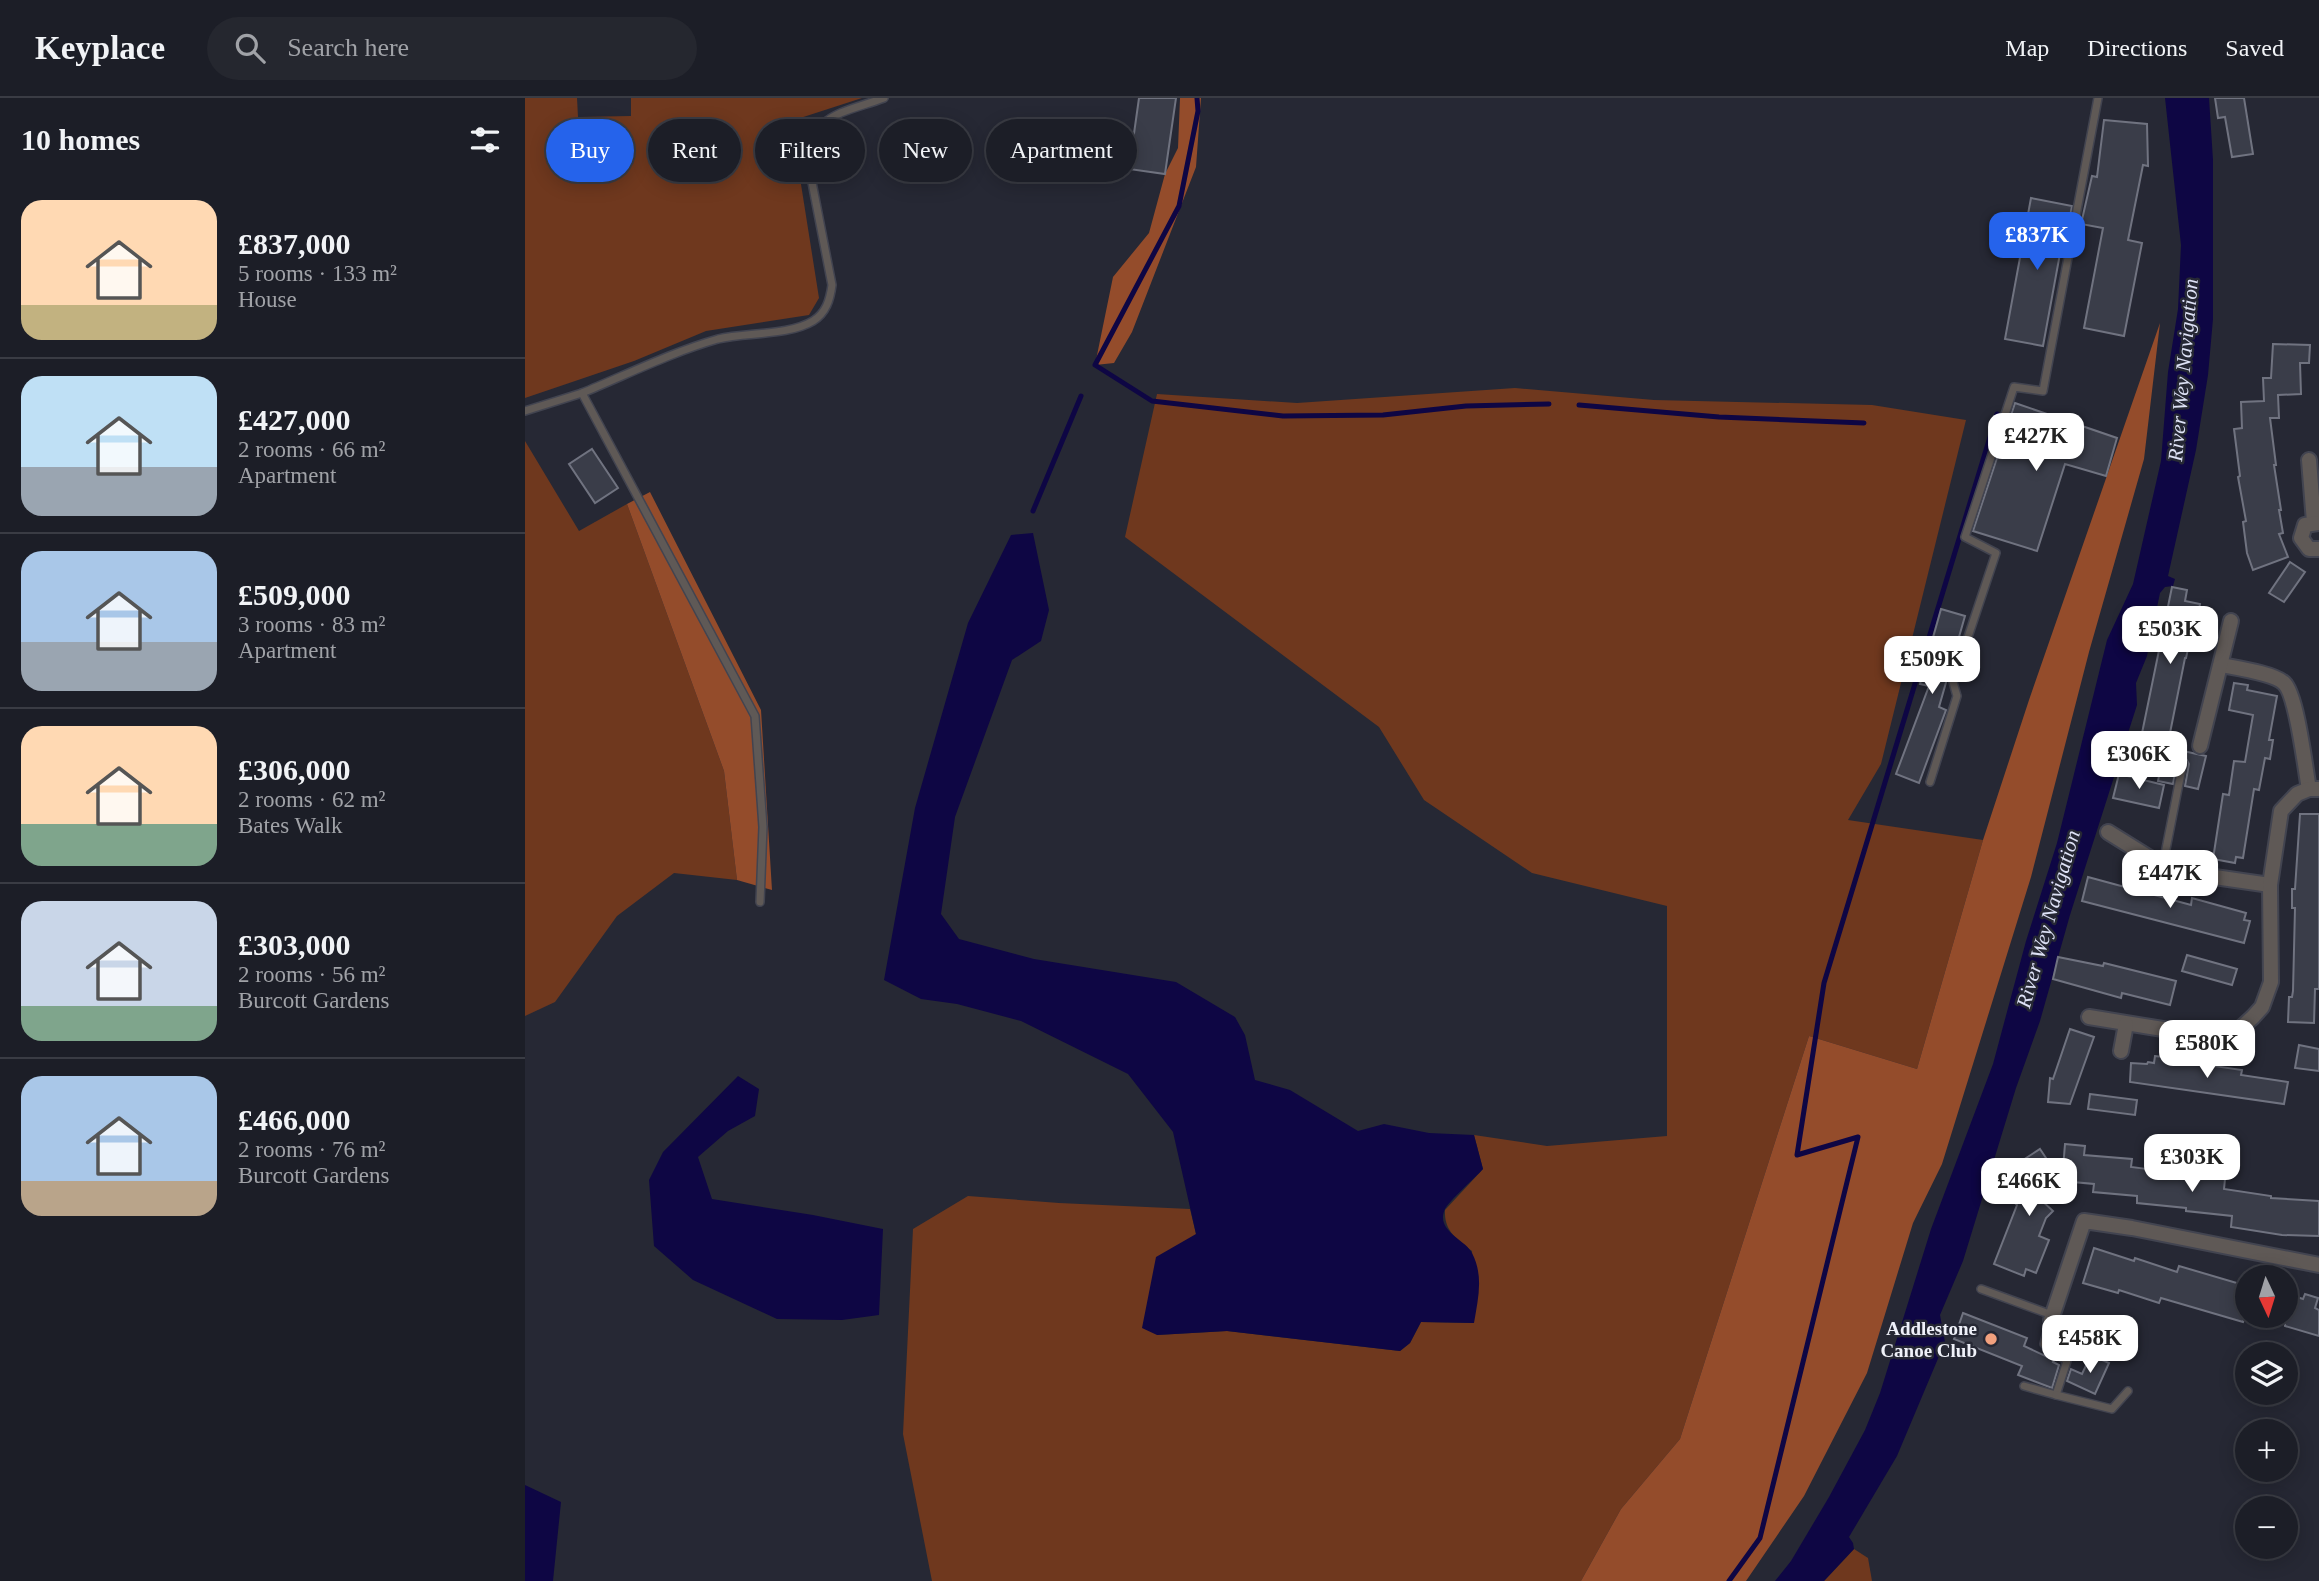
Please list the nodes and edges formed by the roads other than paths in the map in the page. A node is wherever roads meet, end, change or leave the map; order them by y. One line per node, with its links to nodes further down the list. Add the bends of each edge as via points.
1 (884, 98): 3 (lane, via 832,117 814,134 810,172 832,285 824,311 799,327 718,339)
2 (2098, 98): 12 (lane, via 2043,391 2014,387 1965,537 1996,553 1953,682 1957,696)
3 (582, 393): 4 (lane); 17 (lane, via 755,716 763,827)
4 (525, 411)
5 (2309, 460): 6 (street)
6 (2316, 522): 7 (street, via 2305,525 2301,538 2309,549)
7 (2319, 549)
8 (2231, 621): 9 (street)
9 (2221, 664): 10 (street); 13 (street, via 2277,678 2288,688)
10 (2200, 746)
11 (2183, 763): 15 (lane)
12 (1930, 782)
13 (2314, 789): 16 (street, via 2297,794 2281,811)
14 (2108, 832): 15 (street)
15 (2163, 864): 16 (street, via 2189,874)
16 (2270, 886): 19 (street, via 2271,982 2253,1017 2229,1032 2200,1035)
17 (760, 902)
18 (2089, 1017): 19 (street)
19 (2126, 1024): 20 (street)
20 (2121, 1051)
21 (2319, 1265): 23 (street, via 2084,1221)
22 (1981, 1289): 23 (lane)
23 (2051, 1317): 26 (lane, via 2044,1344 2067,1361)
24 (2024, 1386): 26 (lane)
25 (2127, 1391): 26 (lane, via 2112,1409)
26 (2056, 1395)

